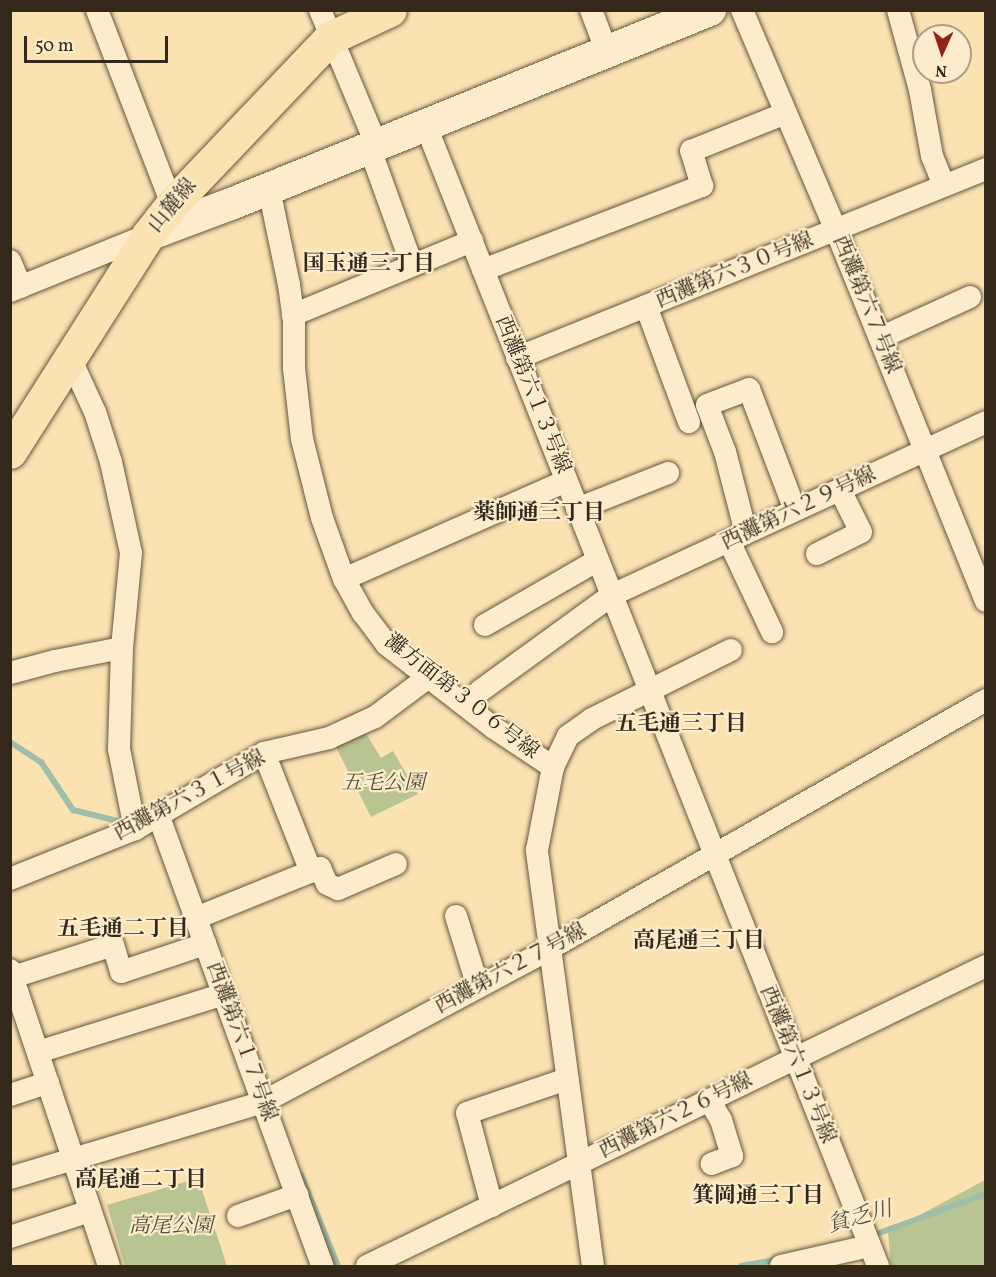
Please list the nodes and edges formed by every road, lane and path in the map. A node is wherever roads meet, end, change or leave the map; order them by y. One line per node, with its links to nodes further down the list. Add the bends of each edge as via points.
1 (97, 10): 15 (street)
2 (390, 10): 7 (main road, 山麓線)
3 (591, 10): 8 (street)
4 (710, 10): 8 (street)
5 (742, 10): 9 (street, 西灘第六７号線)
6 (898, 10): 13 (street, via 921,90 932,156)
7 (325, 24): 11 (street); 15 (main road, 山麓線)
8 (607, 52): 10 (street)
9 (786, 113): 16 (street, 西灘第六７号線); 21 (street, via 691,152 702,186)
10 (426, 126): 11 (street); 18 (street, 西灘第六１３号線)
11 (373, 147): 14 (street); 20 (street)
12 (986, 169): 13 (street, 西灘第六３０号線)
13 (944, 186): 16 (street, 西灘第六３０号線)
14 (269, 189): 17 (street); 25 (street, 灘方面第３０６号線)
15 (172, 204): 17 (main road, 山麓線)
16 (836, 230): 24 (street, 西灘第六３０号線); 26 (street, 西灘第六７号線)
17 (148, 235): 22 (street); 27 (main road, 山麓線)
18 (472, 241): 20 (street); 21 (street, 西灘第六１３号線)
19 (10, 261): 22 (street)
20 (412, 265): 25 (street)
21 (483, 270): 28 (street, 西灘第六１３号線)
22 (16, 289)
23 (970, 297): 26 (street)
24 (646, 306): 28 (street, 西灘第六３０号線); 29 (street)
25 (293, 315): 41 (street, 灘方面第３０６号線, via 302,439 322,518)
26 (880, 338): 31 (street, 西灘第六７号線)
27 (70, 358): 32 (main road, 山麓線); 46 (street, via 95,412 111,462 132,553)
28 (517, 358): 34 (street, 西灘第六１３号線)
29 (689, 422)
30 (986, 422): 31 (street, 西灘第六２９号線)
31 (925, 450): 35 (street, 西灘第六２９号線); 42 (street, 西灘第六７号線)
32 (10, 452)
33 (669, 473): 36 (street)
34 (566, 481): 36 (street, 西灘第六１３号線); 41 (street)
35 (840, 490): 37 (street, 西灘第六２９号線); 39 (street, via 861,532)
36 (578, 508): 40 (street, 西灘第六１３号線)
37 (795, 510): 38 (street, 西灘第六２９号線); 38 (street, via 749,389 707,405 725,452)
38 (738, 537): 43 (street, 西灘第六２９号線); 45 (street)
39 (817, 554)
40 (598, 560): 43 (street, 西灘第六１３号線); 44 (street)
41 (344, 579): 49 (street, 灘方面第３０６号線, via 386,644)
42 (984, 593)
43 (612, 595): 50 (street, 西灘第六１３号線); 51 (street, 西灘第六２９号線)
44 (484, 625)
45 (772, 632)
46 (122, 648): 48 (street); 56 (street, via 119,748)
47 (731, 650): 50 (street)
48 (10, 673)
49 (430, 676): 53 (street, 西灘第六３１号線, via 375,717 329,738); 54 (street, 灘方面第３０６号線, via 494,728)
50 (649, 689): 54 (street, via 568,736); 57 (street, 西灘第六１３号線)
51 (480, 691)
52 (986, 700): 57 (street, 西灘第六２７号線)
53 (264, 753): 55 (street, 西灘第六３１号線); 59 (street)
54 (553, 766): 64 (street, via 537,850)
55 (159, 817): 56 (street, 西灘第六３１号線); 62 (street, 西灘第六１７号線)
56 (135, 829): 60 (street, 西灘第六３１号線)
57 (715, 855): 64 (street, 西灘第六２７号線); 71 (street, 西灘第六１３号線)
58 (396, 864): 59 (street, via 338,889 327,884 320,868)
59 (311, 872): 62 (street)
60 (10, 879)
61 (456, 916): 67 (street)
62 (196, 918): 63 (street, 西灘第六１７号線)
63 (206, 944): 66 (street, via 121,972 112,945); 68 (street, 西灘第六１７号線)
64 (549, 950): 67 (street, 西灘第六２７号線); 72 (street)
65 (986, 966): 71 (street, 西灘第六２６号線)
66 (12, 974): 69 (street)
67 (478, 987): 76 (street, 西灘第六２７号線)
68 (224, 994): 70 (street); 76 (street, 西灘第六１７号線)
69 (16, 1003): 70 (street)
70 (38, 1052): 73 (street)
71 (793, 1058): 75 (street, 西灘第六２６号線); 86 (street, 西灘第六１３号線)
72 (567, 1079): 78 (street); 82 (street, via 467,1113)
73 (48, 1083): 74 (street); 77 (street)
74 (10, 1095)
75 (709, 1100): 78 (street, 西灘第六２６号線); 79 (street, via 721,1120 732,1155)
76 (263, 1102): 77 (street, 西灘第六２７号線); 81 (street, 西灘第六１７号線)
77 (72, 1158): 80 (street, 西灘第六２７号線); 83 (street)
78 (579, 1164): 82 (street, 西灘第六２６号線); 90 (street)
79 (711, 1164)
80 (10, 1178)
81 (297, 1196): 84 (street); 88 (street, 西灘第六１７号線)
82 (492, 1206): 89 (street, 西灘第六２６号線)
83 (90, 1211): 85 (street); 87 (street)
84 (238, 1216)
85 (10, 1237)
86 (873, 1256): 91 (street)
87 (109, 1266)
88 (322, 1266)
89 (368, 1266)
90 (593, 1266)
91 (781, 1266)

